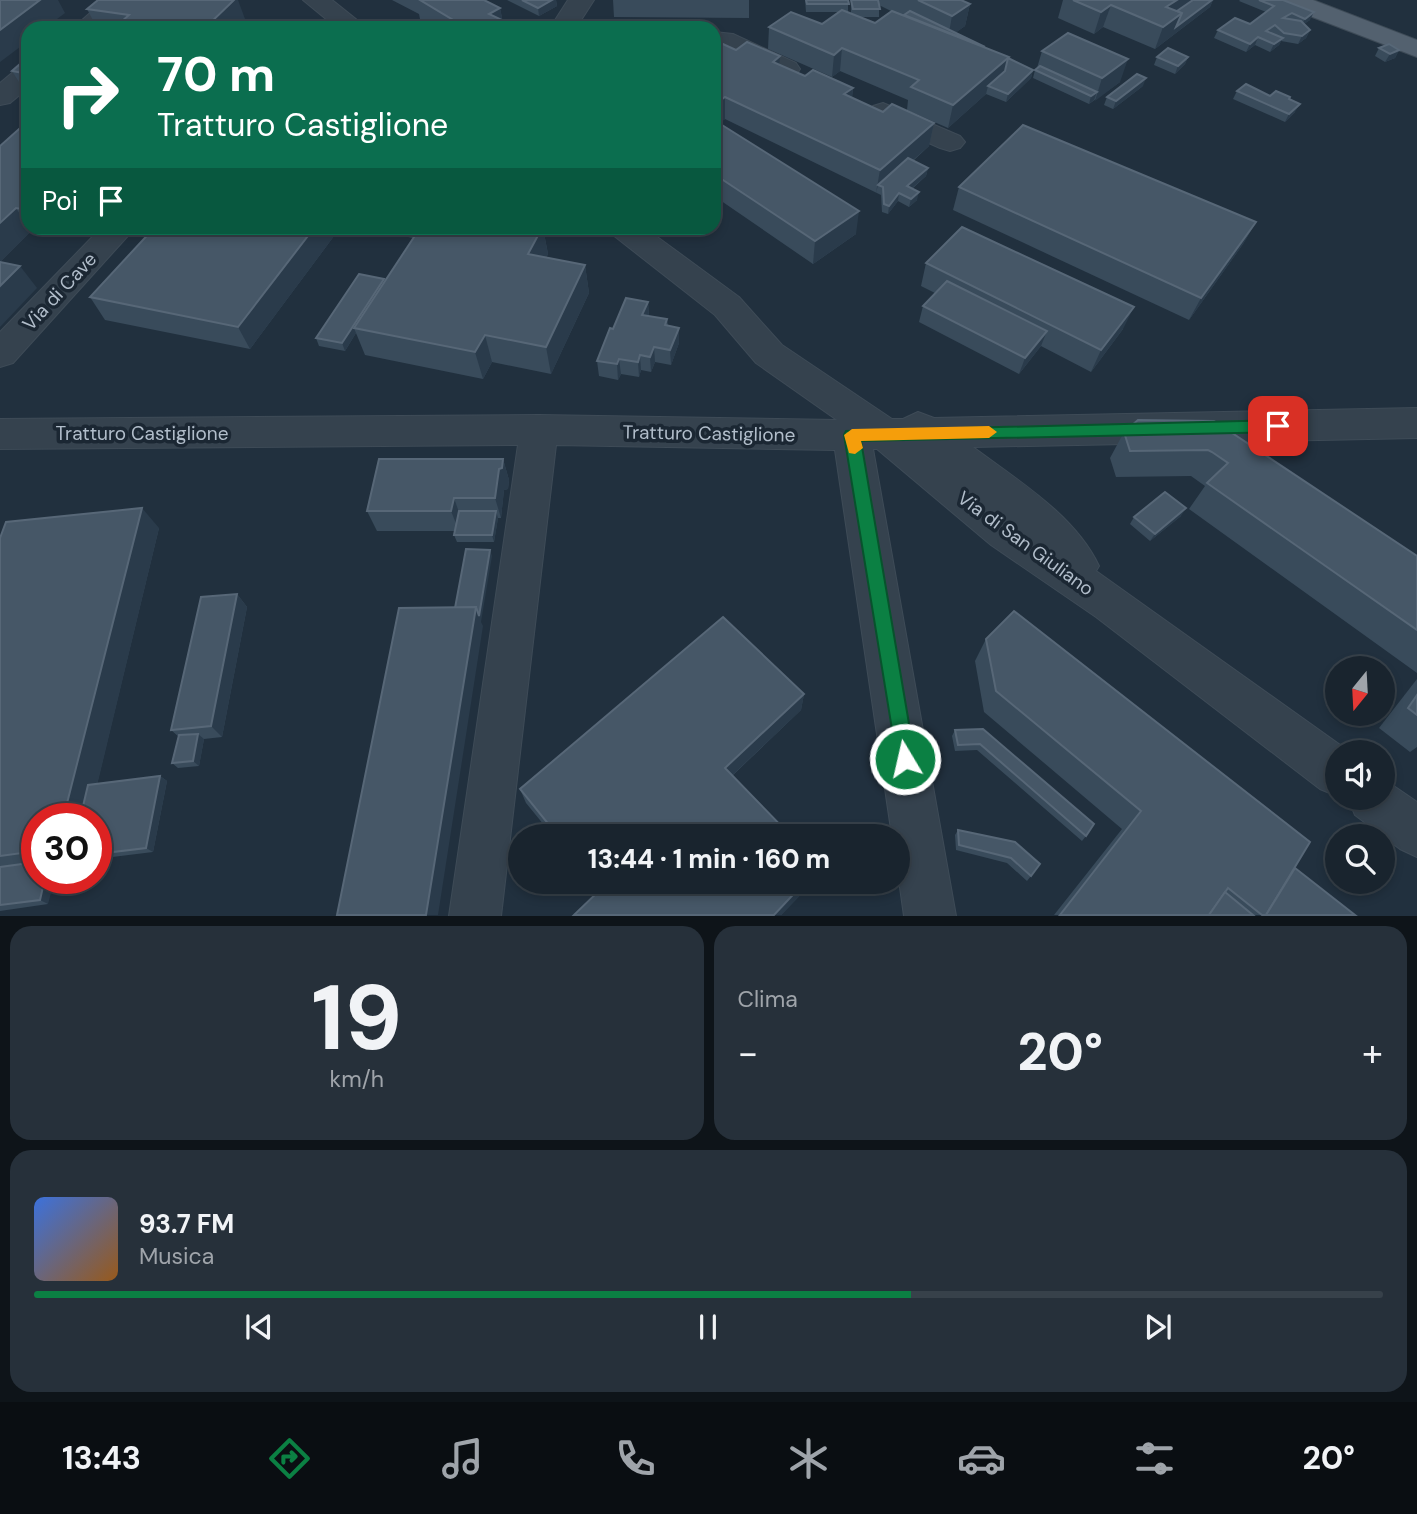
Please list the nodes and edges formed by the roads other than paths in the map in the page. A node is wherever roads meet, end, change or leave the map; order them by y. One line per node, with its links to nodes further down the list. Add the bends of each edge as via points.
1 (121, 0): 5 (street)
2 (581, 0): 8 (street)
3 (1290, 0): 10 (main road)
4 (323, 5): 6 (street); 7 (street)
5 (95, 21)
6 (311, 21)
7 (345, 21)
8 (568, 21)
9 (721, 40): 12 (street)
10 (1417, 49)
11 (21, 80): 13 (street)
12 (812, 80)
13 (0, 97)
14 (862, 103): 15 (street)
15 (950, 142)
16 (112, 235): 19 (street, Via di Cave)
17 (633, 235): 18 (street, Via di San Giuliano)
18 (727, 306): 20 (street, Via di San Giuliano, via 769,354); 25 (street, via 796,341)
19 (0, 354)
20 (808, 381): 26 (street); 27 (street, Via di San Giuliano)
21 (1417, 423): 23 (street, Tratturo Castiglione)
22 (539, 430): 24 (street, Tratturo Castiglione); 26 (street, Tratturo Castiglione); 33 (street)
23 (999, 432): 25 (street, Tratturo Castiglione); 28 (street)
24 (0, 433)
25 (926, 433): 27 (street, Tratturo Castiglione); 28 (street)
26 (793, 434): 27 (street, Tratturo Castiglione)
27 (868, 435): 29 (street, Via di San Giuliano); 34 (street)
28 (1015, 501): 29 (street, via 1034,515)
29 (1111, 604): 30 (street, Via di San Giuliano)
30 (1325, 763)
31 (1388, 810): 32 (street)
32 (1417, 832)
33 (475, 915)
34 (930, 915)

